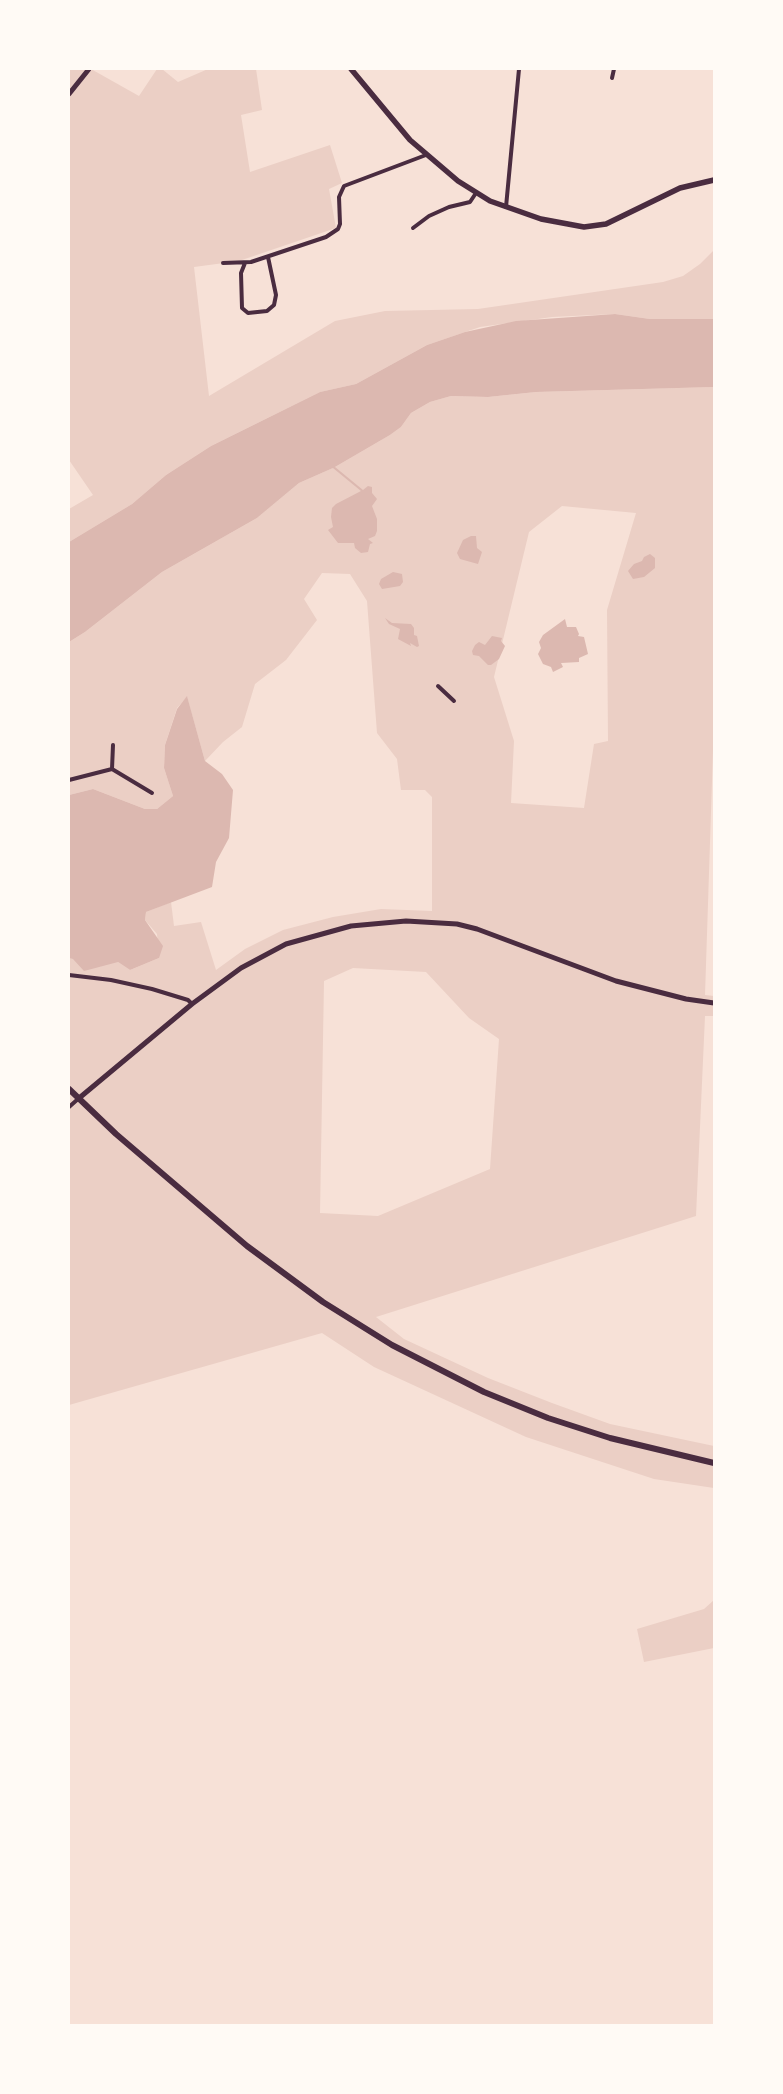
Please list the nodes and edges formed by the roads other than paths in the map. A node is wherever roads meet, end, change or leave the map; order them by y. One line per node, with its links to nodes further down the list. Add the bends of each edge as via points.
1 (89, 69): 6 (street)
2 (518, 69): 10 (street)
3 (614, 69): 5 (street)
4 (353, 70): 7 (main road)
5 (612, 78)
6 (69, 94)
7 (426, 155): 9 (main road); 12 (street, via 344,186 338,197 338,228 326,237)
8 (714, 180): 10 (main road, via 680,188 618,220 594,226 557,223)
9 (476, 193): 10 (main road); 11 (street, via 470,202 429,216)
10 (506, 207)
11 (413, 228)
12 (268, 257): 13 (street); 13 (street, via 276,295 274,305 267,311 248,313 242,308 241,273)
13 (245, 262): 14 (street)
14 (223, 263)
15 (438, 686): 16 (street)
16 (454, 701)
17 (113, 745): 18 (street)
18 (112, 769): 19 (street); 20 (street)
19 (69, 780)
20 (152, 793)
21 (69, 975): 23 (street, via 111,980 188,1000)
22 (714, 1003): 23 (street, via 616,981 476,928 406,921 351,926 286,944 240,968)
23 (192, 1004): 25 (street)
24 (69, 1089): 25 (highway)
25 (78, 1099): 26 (street); 27 (highway, via 248,1246 323,1302 392,1345 484,1392 548,1418 618,1440)
26 (69, 1107)
27 (714, 1463)

